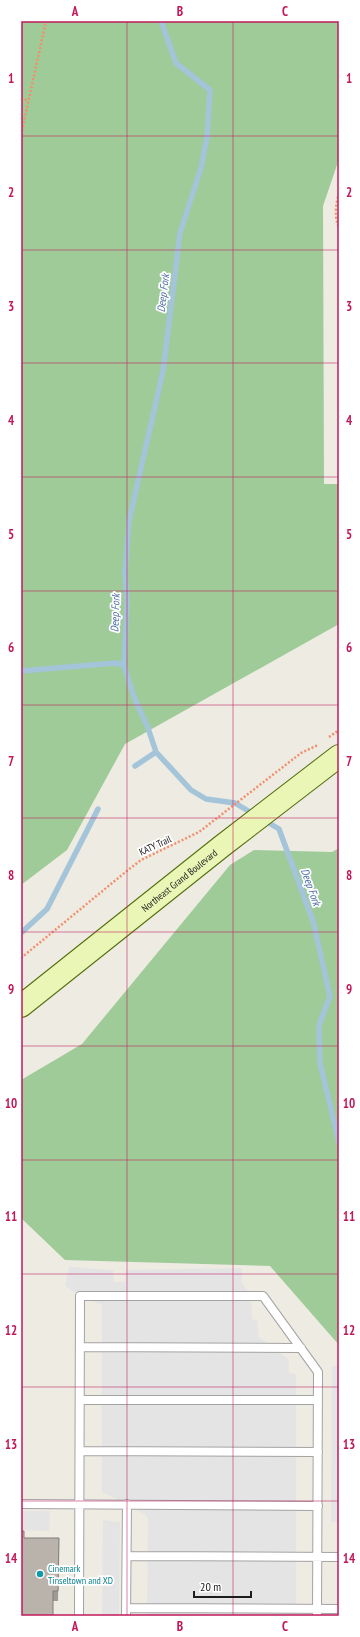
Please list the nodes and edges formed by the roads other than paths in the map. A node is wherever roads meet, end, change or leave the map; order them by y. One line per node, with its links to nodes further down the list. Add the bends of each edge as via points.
1 (339, 756): 2 (street, Northeast Grand Boulevard)
2 (21, 1006)
3 (80, 1347): 4 (lane); 4 (lane, via 80,1296 263,1296); 5 (lane)
4 (301, 1348): 6 (lane, via 318,1372)
5 (80, 1400): 6 (lane); 7 (lane)
6 (318, 1400): 8 (lane)
7 (80, 1451): 8 (lane); 10 (lane)
8 (318, 1452): 12 (lane)
9 (21, 1504): 10 (lane)
10 (80, 1504): 11 (lane); 19 (lane)
11 (127, 1504): 12 (lane); 13 (lane)
12 (318, 1506): 14 (lane)
13 (127, 1556): 14 (lane); 17 (lane)
14 (316, 1557): 15 (lane); 18 (lane)
15 (339, 1557)
16 (339, 1608): 18 (lane)
17 (126, 1612): 18 (lane)
18 (317, 1612)
19 (79, 1616)

